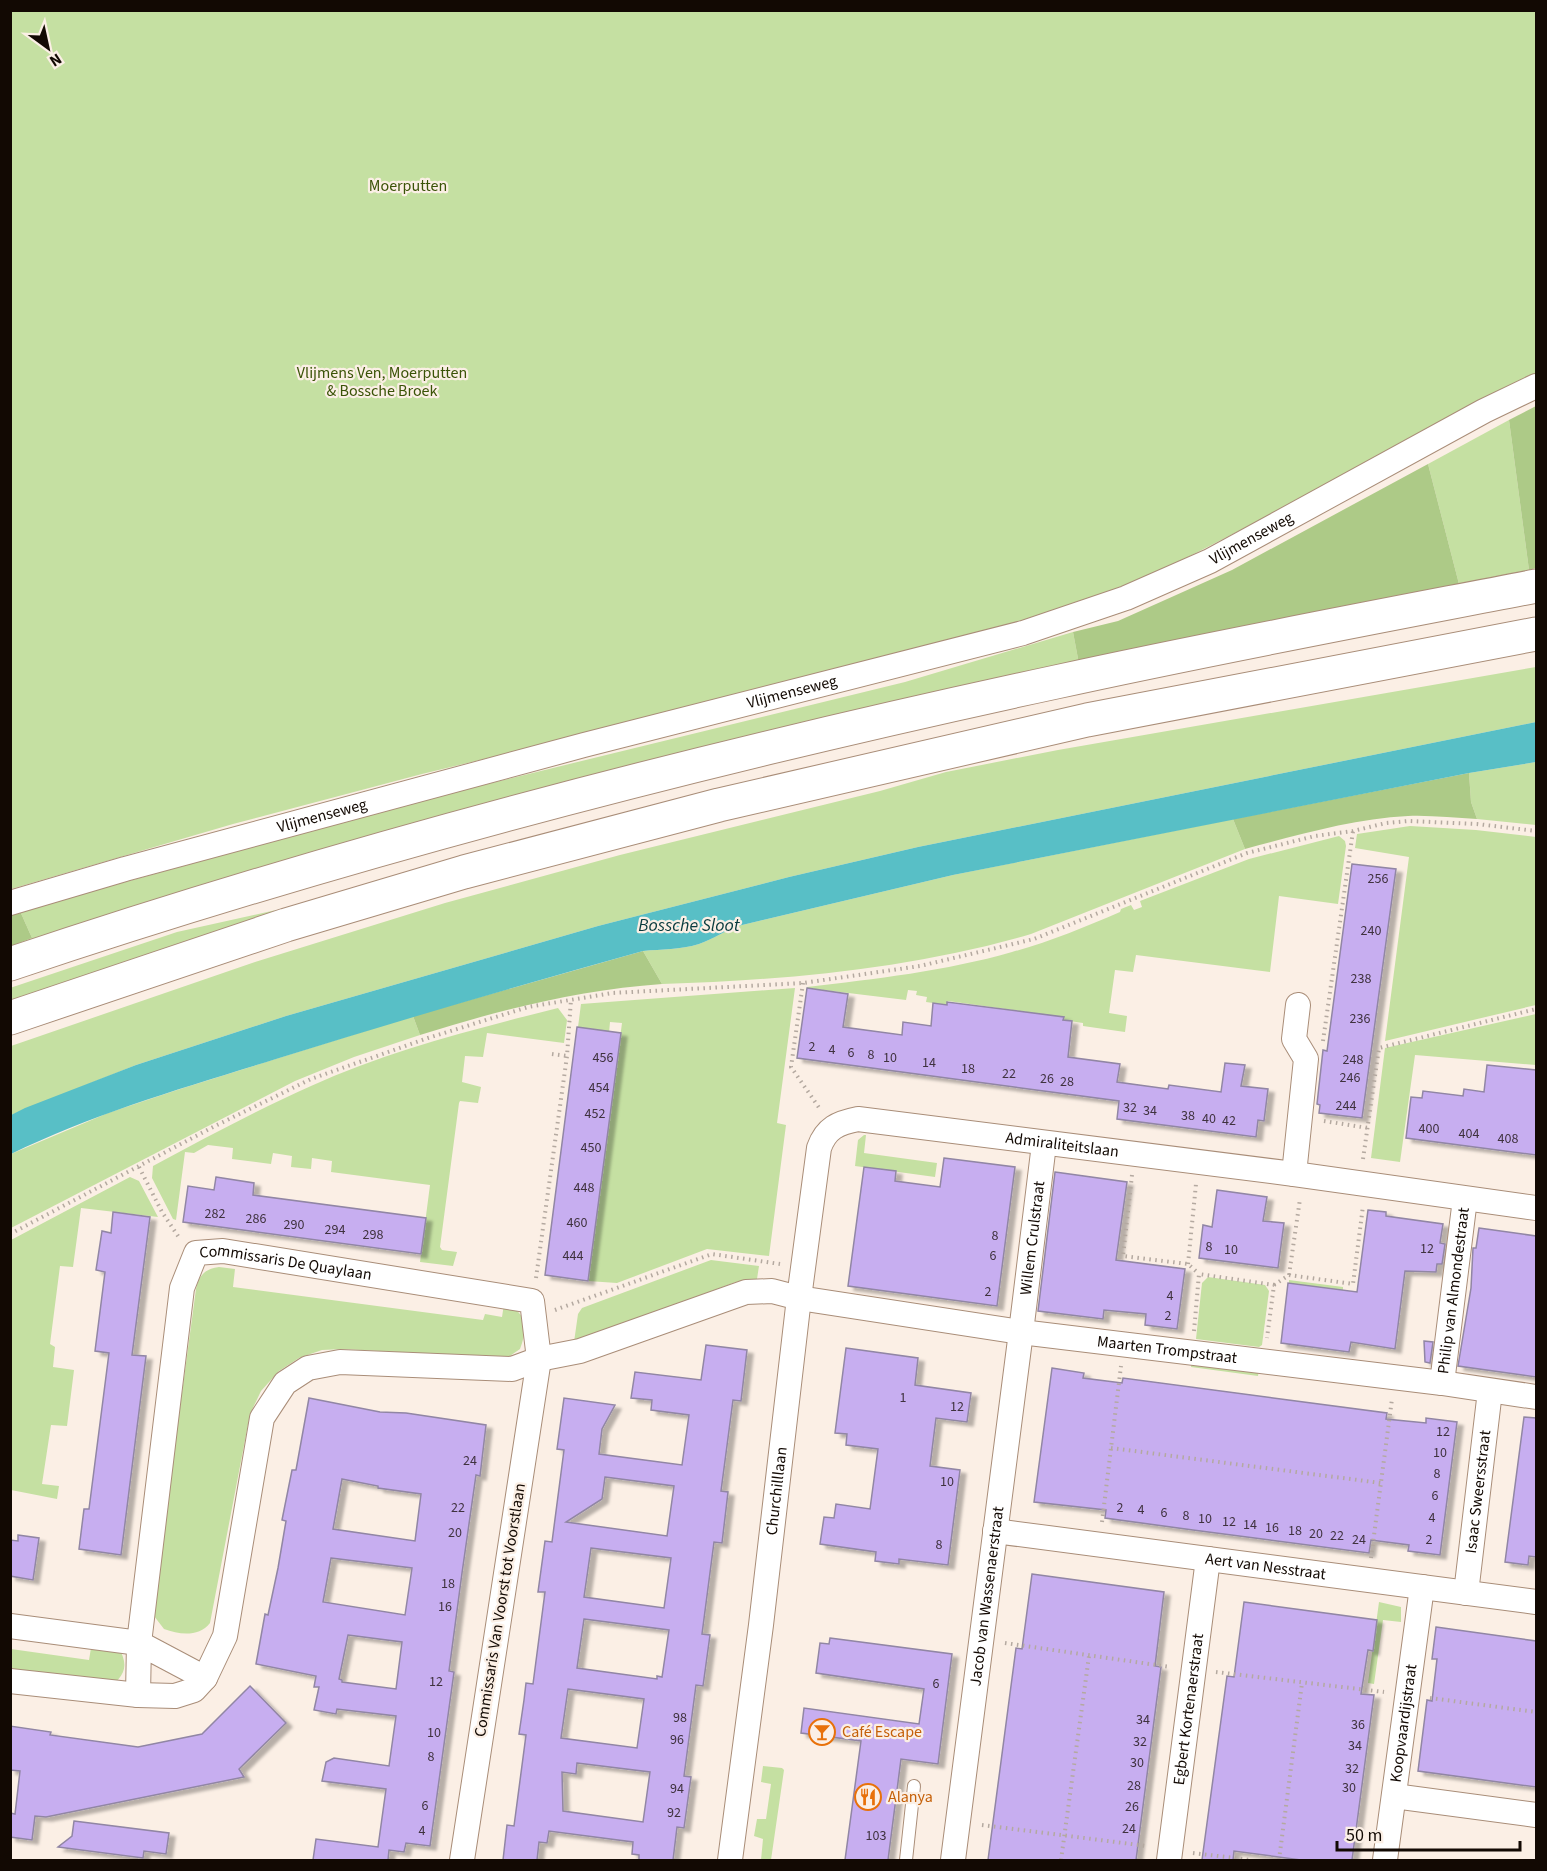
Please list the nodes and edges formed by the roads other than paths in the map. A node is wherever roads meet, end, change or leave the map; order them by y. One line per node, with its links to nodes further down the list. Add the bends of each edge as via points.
1 (1536, 386): 4 (street, Vlijmenseweg, via 1210,561 1126,598 1033,630 584,745)
2 (1536, 586): 5 (main road, via 1056,682 682,769 258,885)
3 (1536, 634): 7 (main road, via 1087,720 708,807 319,915)
4 (10, 903)
5 (10, 964)
6 (1298, 1005): 10 (street, via 1294,1039 1306,1059)
7 (10, 1018)
8 (832, 1126): 9 (street, Admiraliteitslaan, via 858,1119); 13 (street, Churchilllaan, via 819,1148)
9 (1044, 1144): 10 (street, Admiraliteitslaan); 14 (street, Willem Crulstraat)
10 (1299, 1175): 11 (street, Admiraliteitslaan)
11 (1465, 1199): 12 (street, Admiraliteitslaan); 16 (street, Philip van Almondestraat)
12 (1536, 1208)
13 (799, 1298): 14 (street, Maarten Trompstraat); 15 (street, via 772,1291 746,1292 580,1351); 34 (street, Churchilllaan)
14 (1022, 1332): 16 (street, Maarten Trompstraat); 19 (street, Jacob van Wassenaerstraat)
15 (539, 1359): 25 (street, Commissaris De Quaylaan, via 533,1309 224,1251 196,1252 182,1288); 26 (street, via 512,1369 340,1362 308,1368 285,1383 262,1418 225,1636); 33 (street, Commissaris Van Voorst tot Voorstlaan)
16 (1442, 1383): 17 (street, Maarten Trompstraat)
17 (1490, 1391): 18 (street, Maarten Trompstraat); 22 (street, Isaac Sweersstraat)
18 (1536, 1397)
19 (995, 1531): 20 (street, Aert van Nesstraat); 36 (street, Jacob van Wassenaerstraat)
20 (1208, 1559): 21 (street, Aert van Nesstraat); 32 (street, Egbert Kortenaerstraat)
21 (1422, 1587): 22 (street, Aert van Nesstraat); 30 (street, Koopvaardijstraat)
22 (1466, 1593): 23 (street, Aert van Nesstraat)
23 (1536, 1602)
24 (10, 1626): 25 (street)
25 (139, 1643): 26 (street); 28 (street, Commissaris De Quaylaan)
26 (206, 1678): 28 (street, via 194,1690 175,1696)
27 (10, 1681): 28 (street)
28 (138, 1695)
29 (914, 1786): 35 (lane)
30 (1394, 1796): 31 (street); 37 (street, Koopvaardijstraat)
31 (1536, 1815)
32 (1169, 1855)
33 (462, 1860)
34 (730, 1860)
35 (906, 1860)
36 (953, 1860)
37 (1385, 1860)

